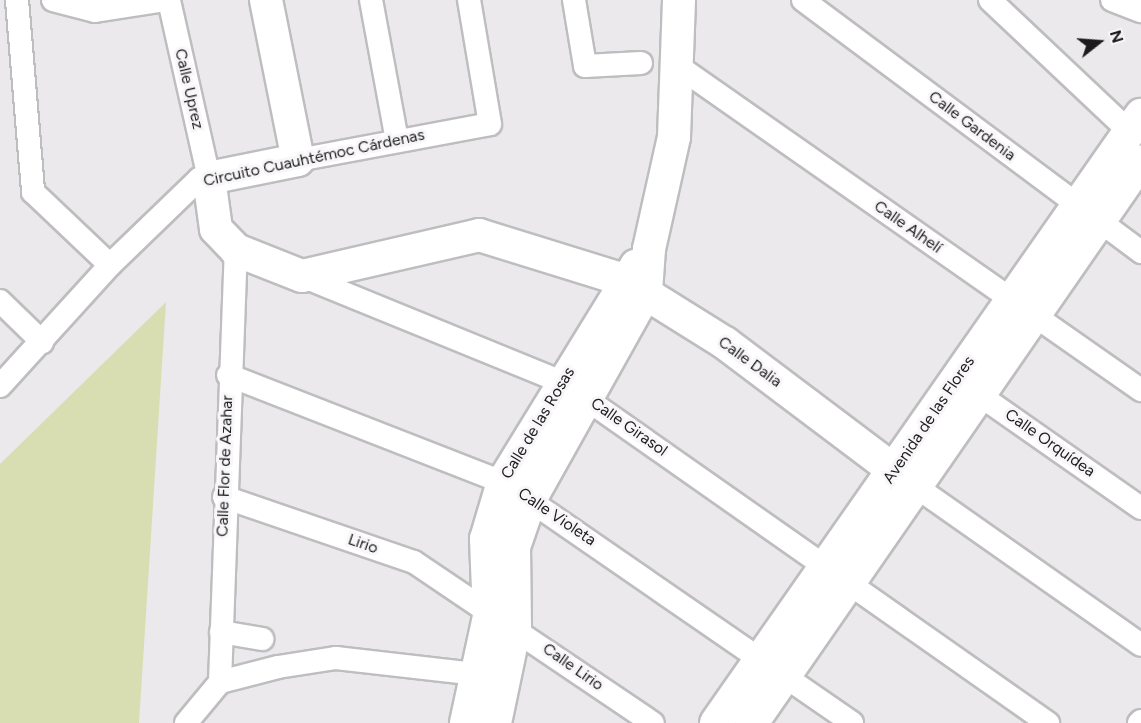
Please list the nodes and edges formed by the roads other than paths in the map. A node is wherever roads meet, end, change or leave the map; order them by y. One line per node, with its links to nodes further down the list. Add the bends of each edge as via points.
1 (17, 0): 24 (street, via 33,192)
2 (53, 0): 12 (street, via 95,11)
3 (167, 0): 12 (street); 20 (street, Calle Uprez)
4 (267, 0): 18 (main road)
5 (370, 0): 17 (street)
6 (470, 0): 17 (street, Circuito Cuauhtémoc Cárdenas, via 490,124)
7 (574, 0): 14 (street, via 585,66)
8 (680, 0): 15 (main road, Calle de las Rosas)
9 (803, 0): 21 (street, Calle Gardenia)
10 (990, 0): 16 (street)
11 (1112, 0): 13 (street)
12 (110, 4)
13 (1141, 11)
14 (641, 63)
15 (675, 64): 26 (main road, Calle de las Rosas, via 674,137 649,249); 28 (street, Calle Alhelí)
16 (1136, 124): 21 (main road, Avenida de las Flores)
17 (397, 140): 18 (street, Circuito Cuauhtémoc Cárdenas)
18 (298, 160): 20 (main road, Circuito Cuauhtémoc Cárdenas)
19 (1141, 161): 21 (main road, Avenida de las Flores)
20 (209, 178): 22 (main road, Calle Girasol, via 216,229); 24 (street, Circuito Cuauhtémoc Cárdenas, via 199,179)
21 (1088, 213): 23 (street, Calle Gardenia); 28 (main road, Avenida de las Flores)
22 (236, 250): 25 (main road, Calle Girasol); 30 (street, Calle Flor de Azahar)
23 (1141, 252)
24 (111, 266): 29 (street, Circuito Cuauhtémoc Cárdenas)
25 (302, 276): 26 (main road, Calle Dalia, via 479,235); 33 (street, Calle Girasol)
26 (635, 286): 33 (main road, Calle de las Rosas); 35 (main road, Calle Dalia, via 725,342)
27 (0, 301): 29 (street)
28 (1023, 306): 32 (main road, Avenida de las Flores); 34 (street, Calle Alhelí)
29 (42, 342): 31 (street, Circuito Cuauhtémoc Cárdenas)
30 (228, 375): 36 (street, Calle Violeta); 37 (street, Calle Flor de Azahar)
31 (0, 386)
32 (969, 388): 35 (main road, Avenida de las Flores); 39 (street, Calle Orquídea)
33 (575, 389): 36 (main road, Calle de las Rosas); 38 (main road, Calle de las Rosas); 40 (street, Calle Girasol)
34 (1141, 390)
35 (905, 479): 40 (main road, Avenida de las Flores); 44 (street, Calle Dalia)
36 (503, 482): 38 (street, Calle Violeta); 41 (main road, Calle de las Rosas, via 486,539)
37 (224, 497): 41 (street, Lirio, via 414,562); 42 (street, Calle Flor de Azahar)
38 (531, 498): 41 (main road, Calle de las Rosas, via 514,547); 45 (street, Calle Violeta)
39 (1141, 508)
40 (837, 574): 45 (main road, Avenida de las Flores); 47 (main road, Avenida de las Flores); 56 (street, Calle Girasol)
41 (502, 622): 46 (main road, Calle de las Rosas); 51 (main road, Calle de las Rosas); 52 (street, Calle Lirio)
42 (221, 632): 43 (street); 48 (street, Calle Flor de Azahar)
43 (262, 639)
44 (1141, 645)
45 (760, 659): 47 (street, Calle Violeta); 53 (main road, Avenida de las Flores)
46 (477, 674): 48 (street, via 336,658); 50 (main road, Calle de las Rosas)
47 (786, 678): 54 (main road, Avenida de las Flores); 55 (street, Calle Violeta)
48 (220, 682): 49 (street)
49 (186, 723)
50 (466, 723)
51 (495, 723)
52 (653, 723)
53 (716, 723)
54 (752, 723)
55 (852, 723)
56 (1048, 723)

